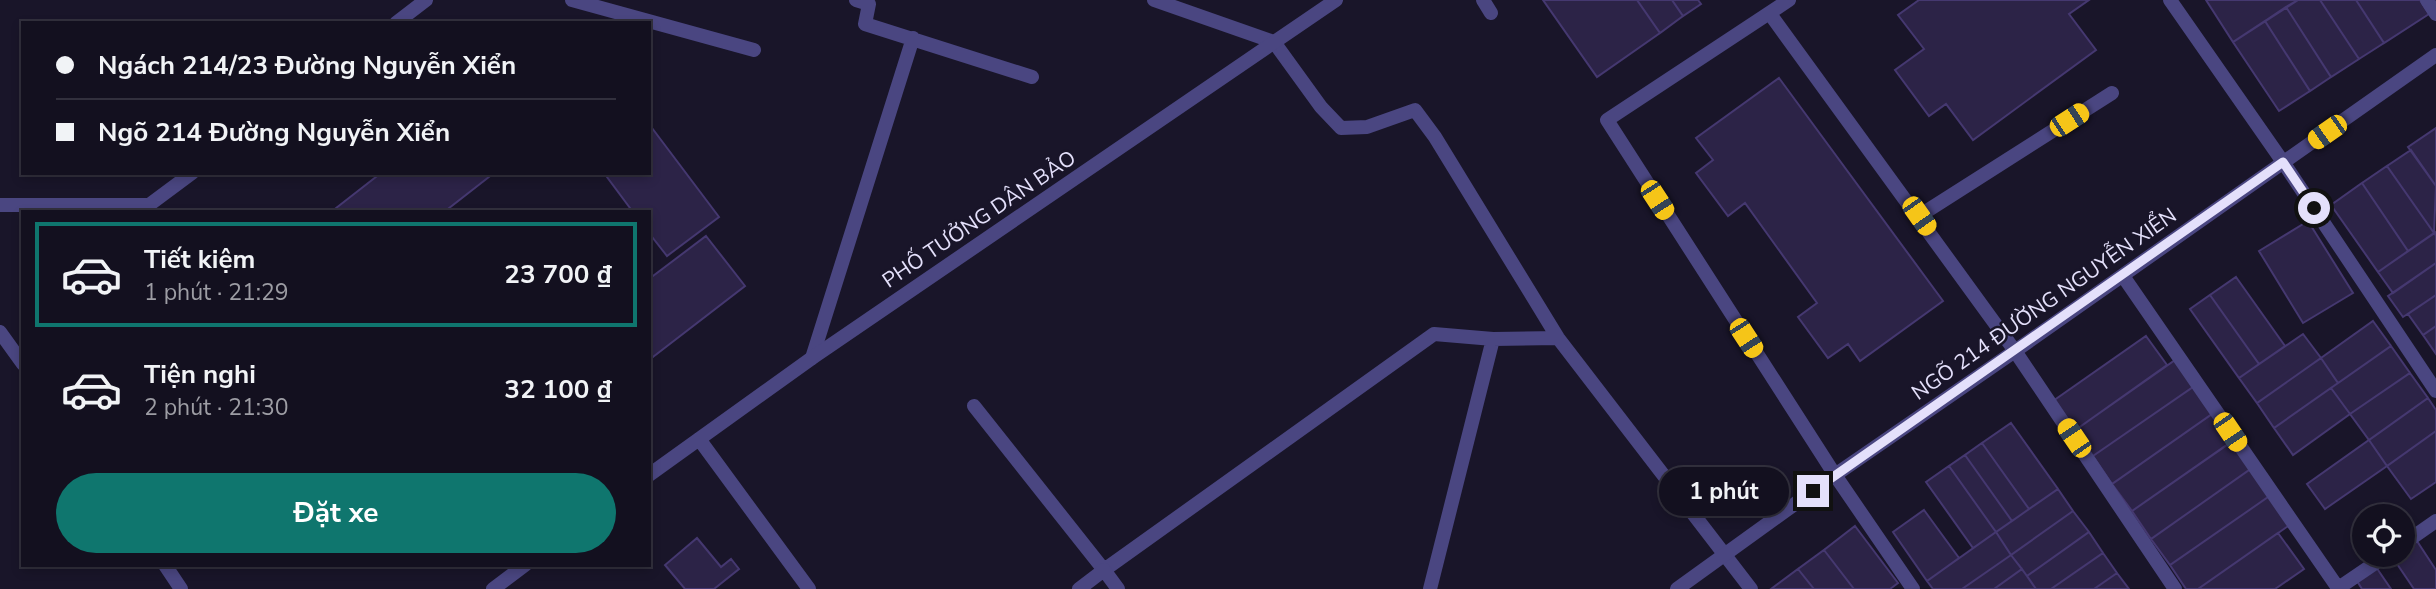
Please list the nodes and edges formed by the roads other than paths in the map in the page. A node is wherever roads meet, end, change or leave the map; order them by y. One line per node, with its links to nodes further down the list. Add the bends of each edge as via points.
1 (426, 0): 13 (street)
2 (572, 0): 14 (street)
3 (856, 0): 16 (street, via 869,4 865,24)
4 (1154, 0): 17 (street)
5 (1336, 0): 17 (street, PHỐ TƯỞNG DÂN BẢO)
6 (1483, 0): 10 (street)
7 (1789, 0): 11 (street)
8 (2170, 0): 22 (street)
9 (2427, 0): 12 (street)
10 (1491, 13)
11 (1770, 14): 25 (street); 37 (street, via 1607,120)
12 (2436, 14)
13 (399, 21)
14 (648, 21)
15 (651, 22): 18 (street)
16 (913, 38): 20 (street); 31 (street)
17 (1275, 42): 28 (street, via 1341,128 1367,127 1415,110); 31 (street, PHỐ TƯỞNG DÂN BẢO)
18 (754, 50)
19 (2436, 55): 22 (street, NGÕ 214 ĐƯỜNG NGUYỄN XIỂN)
20 (1032, 77)
21 (2112, 93): 25 (street)
22 (2283, 162): 26 (street, NGÕ 214 ĐƯỜNG NGUYỄN XIỂN); 33 (street)
23 (188, 175): 24 (street, via 149,205)
24 (0, 205)
25 (1919, 216): 30 (street)
26 (2123, 276): 30 (street, NGÕ 214 ĐƯỜNG NGUYỄN XIỂN); 55 (street)
27 (0, 332): 32 (street)
28 (1558, 338): 29 (street); 40 (street)
29 (1493, 339): 44 (street, via 1434,334); 50 (street)
30 (2015, 351): 37 (street, NGÕ 214 ĐƯỜNG NGUYỄN XIỂN); 54 (street)
31 (813, 358): 35 (street, PHỐ TƯỞNG DÂN BẢO)
32 (21, 361)
33 (2436, 391)
34 (974, 406): 44 (street)
35 (699, 439): 36 (street, PHỐ TƯỞNG DÂN BẢO); 47 (street)
36 (651, 474)
37 (1835, 475): 40 (street, NGÕ 214 ĐƯỜNG NGUYỄN XIỂN); 53 (street)
38 (2436, 521): 39 (street)
39 (2415, 536)
40 (1726, 555): 51 (street, NGÕ 214 ĐƯỜNG NGUYỄN XIỂN); 52 (street)
41 (165, 567): 46 (street)
42 (523, 567): 45 (street)
43 (2369, 567): 55 (street)
44 (1104, 570): 48 (street); 49 (street)
45 (497, 588)
46 (181, 589)
47 (809, 589)
48 (1079, 589)
49 (1118, 589)
50 (1430, 589)
51 (1677, 589)
52 (1751, 589)
53 (1913, 589)
54 (2175, 589)
55 (2337, 589)

